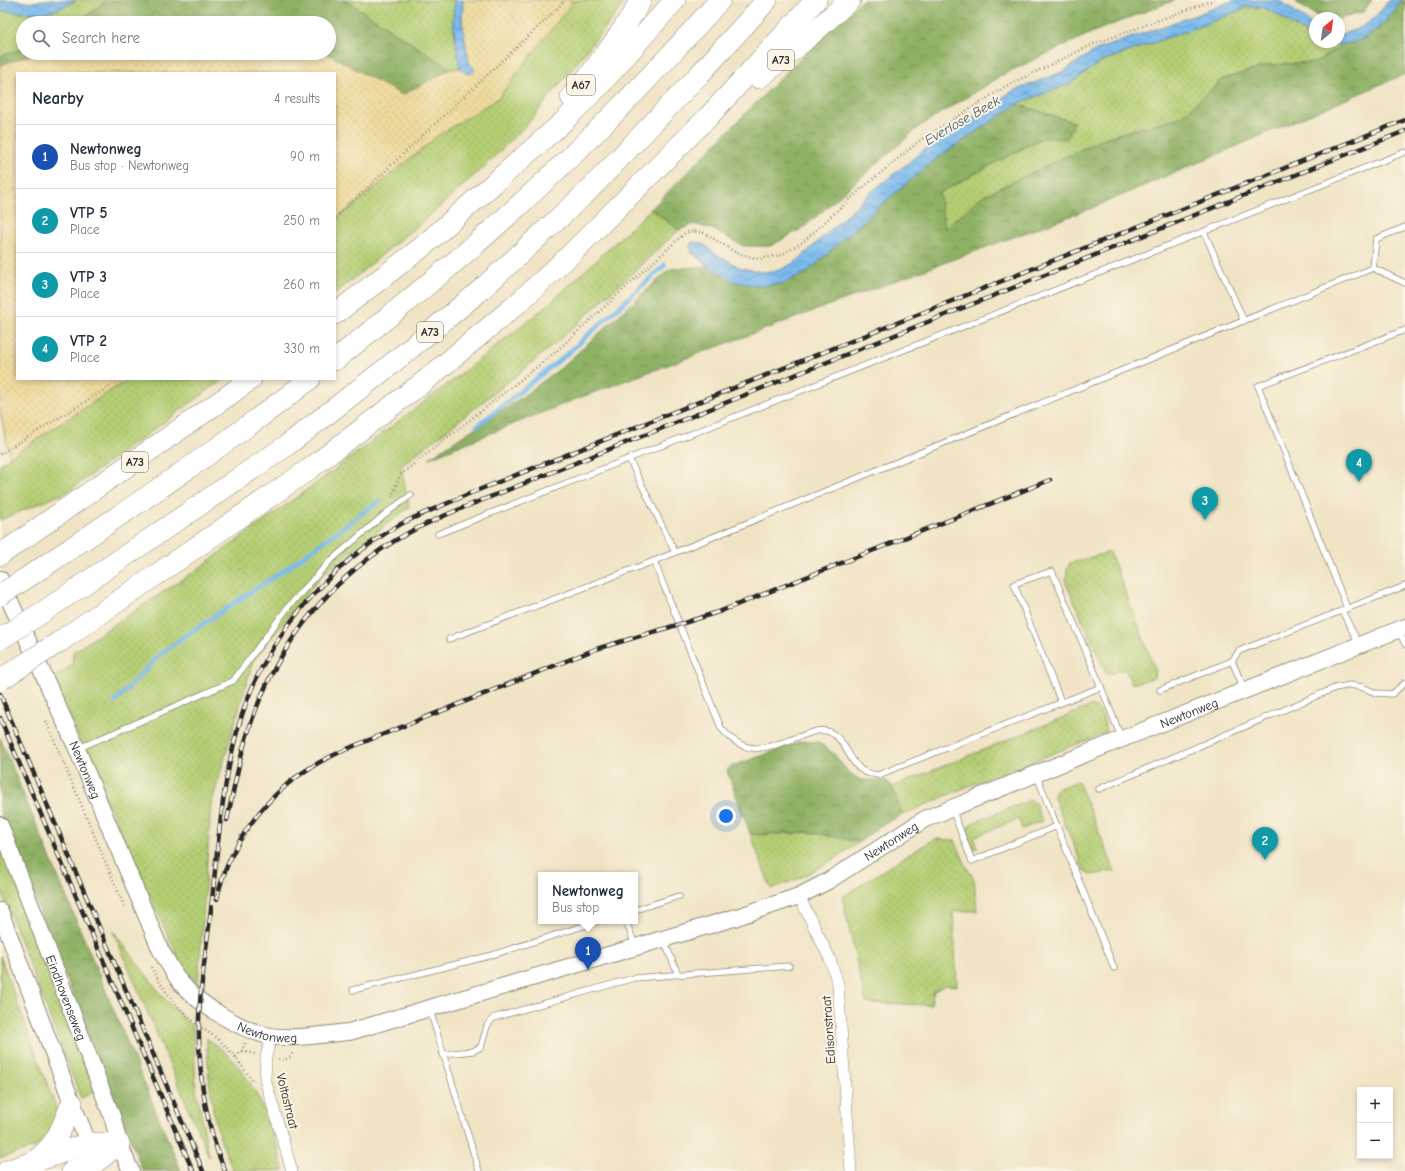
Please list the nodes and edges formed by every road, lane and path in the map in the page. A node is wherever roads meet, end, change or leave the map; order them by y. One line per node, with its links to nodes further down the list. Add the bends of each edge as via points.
1 (565, 0): 12 (path)
2 (641, 0): 11 (highway, A67, via 605,55)
3 (675, 0): 11 (highway, via 599,86)
4 (720, 0): 20 (highway, via 672,54 558,169 496,227)
5 (767, 0): 38 (highway, A73, bridge, via 588,191 482,289 286,446)
6 (816, 0): 9 (highway, A73)
7 (850, 0): 9 (highway, A73, via 792,51)
8 (1214, 0): 27 (path, via 1094,44 1008,85 922,139 860,190 803,242 781,254 758,259 735,252 704,233 685,233 552,354 400,475)
9 (709, 116): 42 (highway, A73, bridge, via 570,255 517,304 426,380 308,470)
10 (1405, 152): 14 (lane)
11 (514, 165): 17 (highway, via 422,247)
12 (336, 216)
13 (1405, 227): 15 (lane, via 1376,239)
14 (1204, 232): 18 (lane); 25 (lane)
15 (1373, 268): 16 (lane); 18 (lane)
16 (1404, 282)
17 (336, 313)
18 (1244, 321): 29 (lane)
19 (1405, 330): 35 (lane, via 1258,386)
20 (336, 359)
21 (120, 380): 24 (path)
22 (250, 380): 30 (highway, A73)
23 (309, 380): 34 (highway, bridge, via 252,424 163,486)
24 (0, 454)
25 (629, 459): 28 (lane); 29 (lane)
26 (411, 495): 27 (lane)
27 (385, 514): 49 (lane, via 329,562 288,607 233,681)
28 (438, 534)
29 (675, 552): 31 (lane)
30 (0, 555)
31 (654, 561): 37 (lane); 47 (lane, via 721,728 729,738 740,745 754,749 767,747 815,731 827,731 837,736 856,765 864,772 878,775)
32 (0, 580): 49 (street, Newtonweg)
33 (1405, 586): 35 (lane)
34 (0, 595)
35 (1345, 610): 40 (lane); 41 (lane, via 1239,651)
36 (1402, 628): 39 (lane); 40 (street, Newtonweg)
37 (449, 639)
38 (0, 640)
39 (1405, 644)
40 (1360, 645): 46 (street, Newtonweg)
41 (1232, 661): 45 (lane); 46 (lane)
42 (0, 680)
43 (1405, 683): 51 (lane, via 1392,694 1376,693 1350,685 1335,688)
44 (1100, 687): 47 (lane); 47 (lane, via 1052,571 1014,584); 48 (lane)
45 (1160, 690)
46 (1244, 691): 48 (street, Newtonweg)
47 (1062, 702)
48 (1122, 739): 50 (street, Newtonweg)
49 (76, 749): 68 (street, Newtonweg, via 161,950 180,981 201,1002 250,1031)
50 (1036, 774): 52 (street, Newtonweg); 54 (lane)
51 (1099, 789)
52 (952, 809): 54 (lane, via 972,861); 56 (street, Newtonweg, via 925,819 828,881)
53 (0, 825): 74 (street, Eindhovenseweg, via 113,1119)
54 (1057, 826): 64 (lane)
55 (679, 896): 57 (lane)
56 (799, 896): 61 (street, Newtonweg); 82 (street, Edisonstraat, via 830,959 838,984)
57 (638, 909)
58 (0, 911): 72 (street)
59 (590, 924): 66 (lane, via 489,956)
60 (627, 924): 62 (lane)
61 (664, 939): 62 (street, Newtonweg); 65 (lane)
62 (635, 947): 67 (street, Newtonweg)
63 (789, 966): 65 (lane)
64 (1114, 968)
65 (678, 974): 70 (lane, via 634,978 493,1018 486,1026 481,1047 473,1051)
66 (353, 990)
67 (429, 1008): 68 (street, Newtonweg, via 349,1032 305,1037); 70 (lane)
68 (271, 1036): 80 (street, Voltastraat, via 266,1057 265,1080)
69 (242, 1051): 71 (path)
70 (443, 1054): 81 (lane)
71 (236, 1057)
72 (72, 1103): 73 (street); 75 (highway, via 54,1143)
73 (89, 1143): 74 (highway); 75 (highway); 76 (street)
74 (119, 1144): 76 (highway); 79 (street, Eindhovenseweg)
75 (30, 1163): 77 (highway)
76 (98, 1167): 78 (highway)
77 (7, 1171)
78 (72, 1171)
79 (131, 1171)
80 (292, 1171)
81 (479, 1171)
82 (851, 1171)

